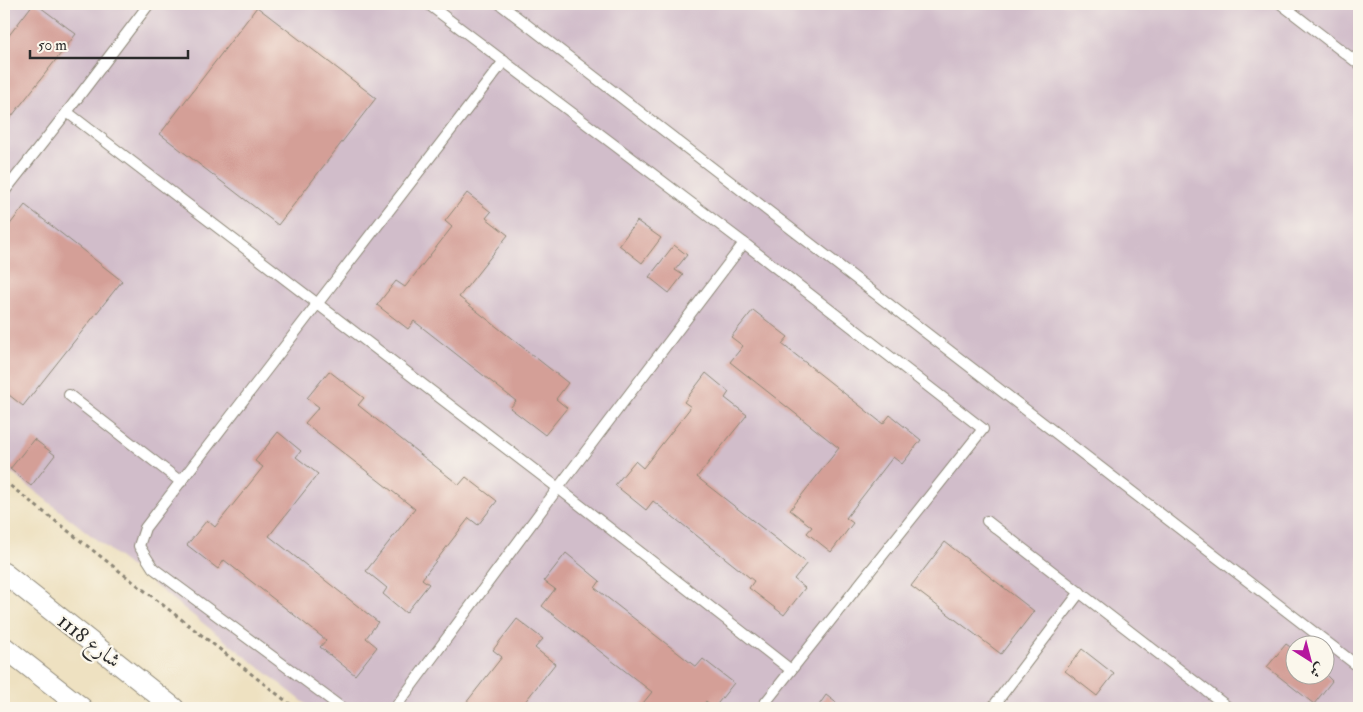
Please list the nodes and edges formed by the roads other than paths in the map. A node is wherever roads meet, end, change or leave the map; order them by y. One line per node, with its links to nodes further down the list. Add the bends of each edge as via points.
1 (149, 4): 7 (lane)
2 (428, 4): 5 (lane)
3 (500, 4): 18 (lane)
4 (1281, 4): 6 (lane)
5 (504, 61): 9 (lane); 10 (lane)
6 (1359, 64)
7 (67, 112): 8 (lane); 10 (lane)
8 (4, 192)
9 (744, 243): 13 (lane); 19 (lane, via 983,429)
10 (318, 304): 12 (lane); 13 (lane)
11 (68, 395): 12 (lane)
12 (181, 482): 22 (lane, via 145,528 139,546 153,568)
13 (558, 488): 19 (lane); 23 (lane)
14 (987, 520): 16 (lane)
15 (4, 573): 21 (street, شارع 1118)
16 (1080, 592): 25 (lane); 26 (lane)
17 (4, 647): 20 (street)
18 (1359, 667)
19 (791, 670): 24 (lane)
20 (82, 708)
21 (174, 708)
22 (342, 708)
23 (395, 708)
24 (761, 708)
25 (992, 708)
26 (1229, 708)

